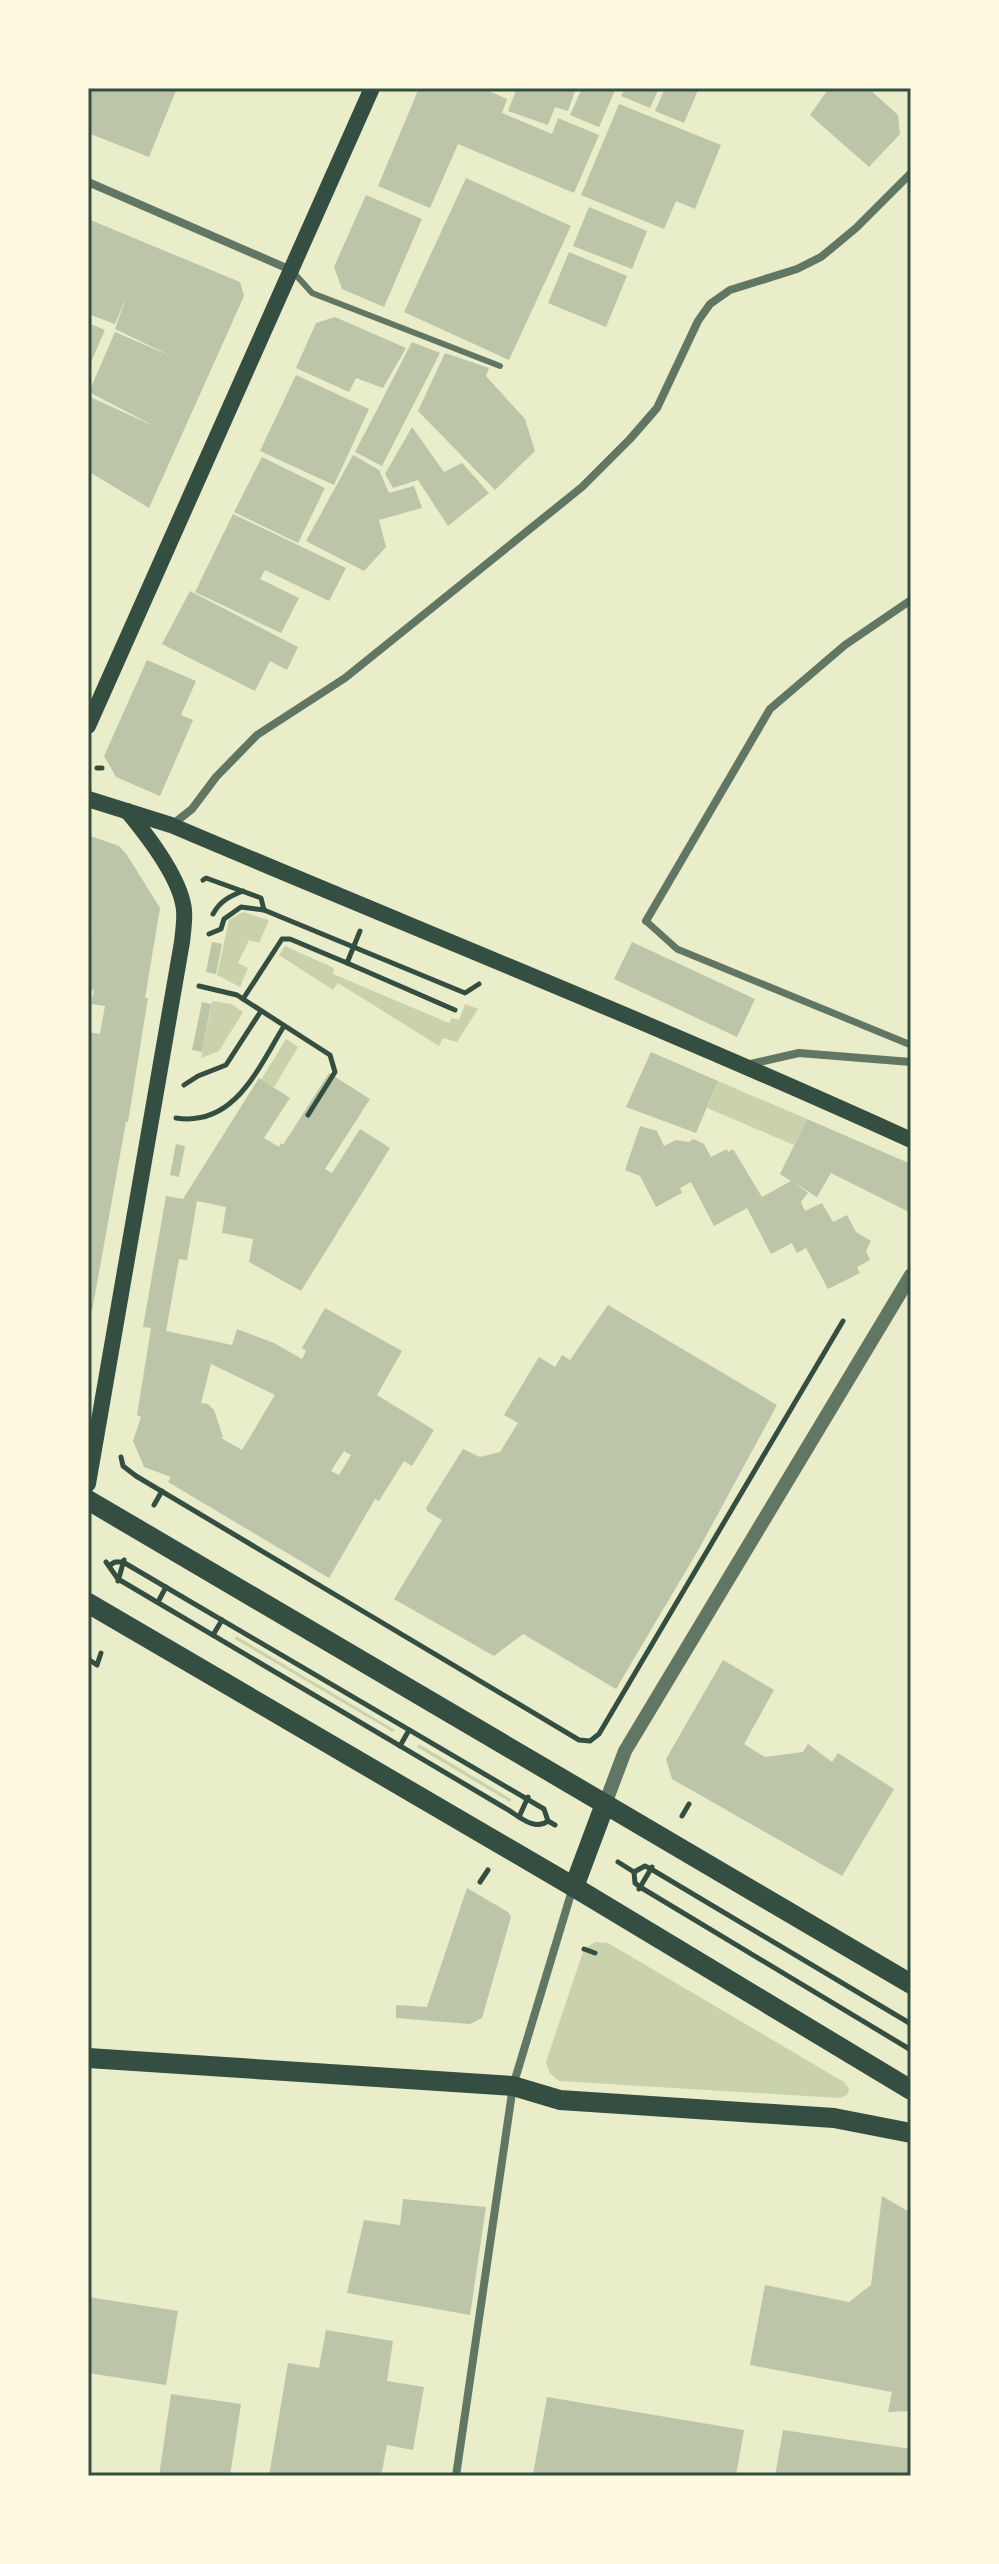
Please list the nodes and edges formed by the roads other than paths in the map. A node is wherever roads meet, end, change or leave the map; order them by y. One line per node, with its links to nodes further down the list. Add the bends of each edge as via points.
1 (372, 88): 4 (main road)
2 (911, 173): 10 (street, via 821,257 730,290 710,304 657,408 582,487 345,678 257,735 192,809)
3 (88, 182): 4 (street)
4 (291, 270): 5 (lane, via 312,293); 7 (main road)
5 (500, 366)
6 (911, 600): 11 (street, via 845,645 770,709)
7 (88, 726)
8 (88, 799): 9 (main road)
9 (127, 811): 10 (main road); 17 (main road, via 167,869 184,910)
10 (171, 825): 14 (main road)
11 (646, 921): 12 (street, via 677,949)
12 (911, 1045)
13 (911, 1062): 14 (street, via 799,1053)
14 (746, 1065): 15 (main road)
15 (911, 1140)
16 (911, 1275): 20 (street, via 625,1751)
17 (88, 1484)
18 (88, 1500): 20 (main road)
19 (88, 1603): 21 (main road)
20 (605, 1804): 21 (main road); 22 (main road)
21 (574, 1887): 24 (street); 25 (main road)
22 (911, 1984)
23 (88, 2058): 24 (main road)
24 (513, 2086): 26 (main road, via 560,2100 834,2118); 27 (street)
25 (911, 2090)
26 (911, 2133)
27 (456, 2476)

